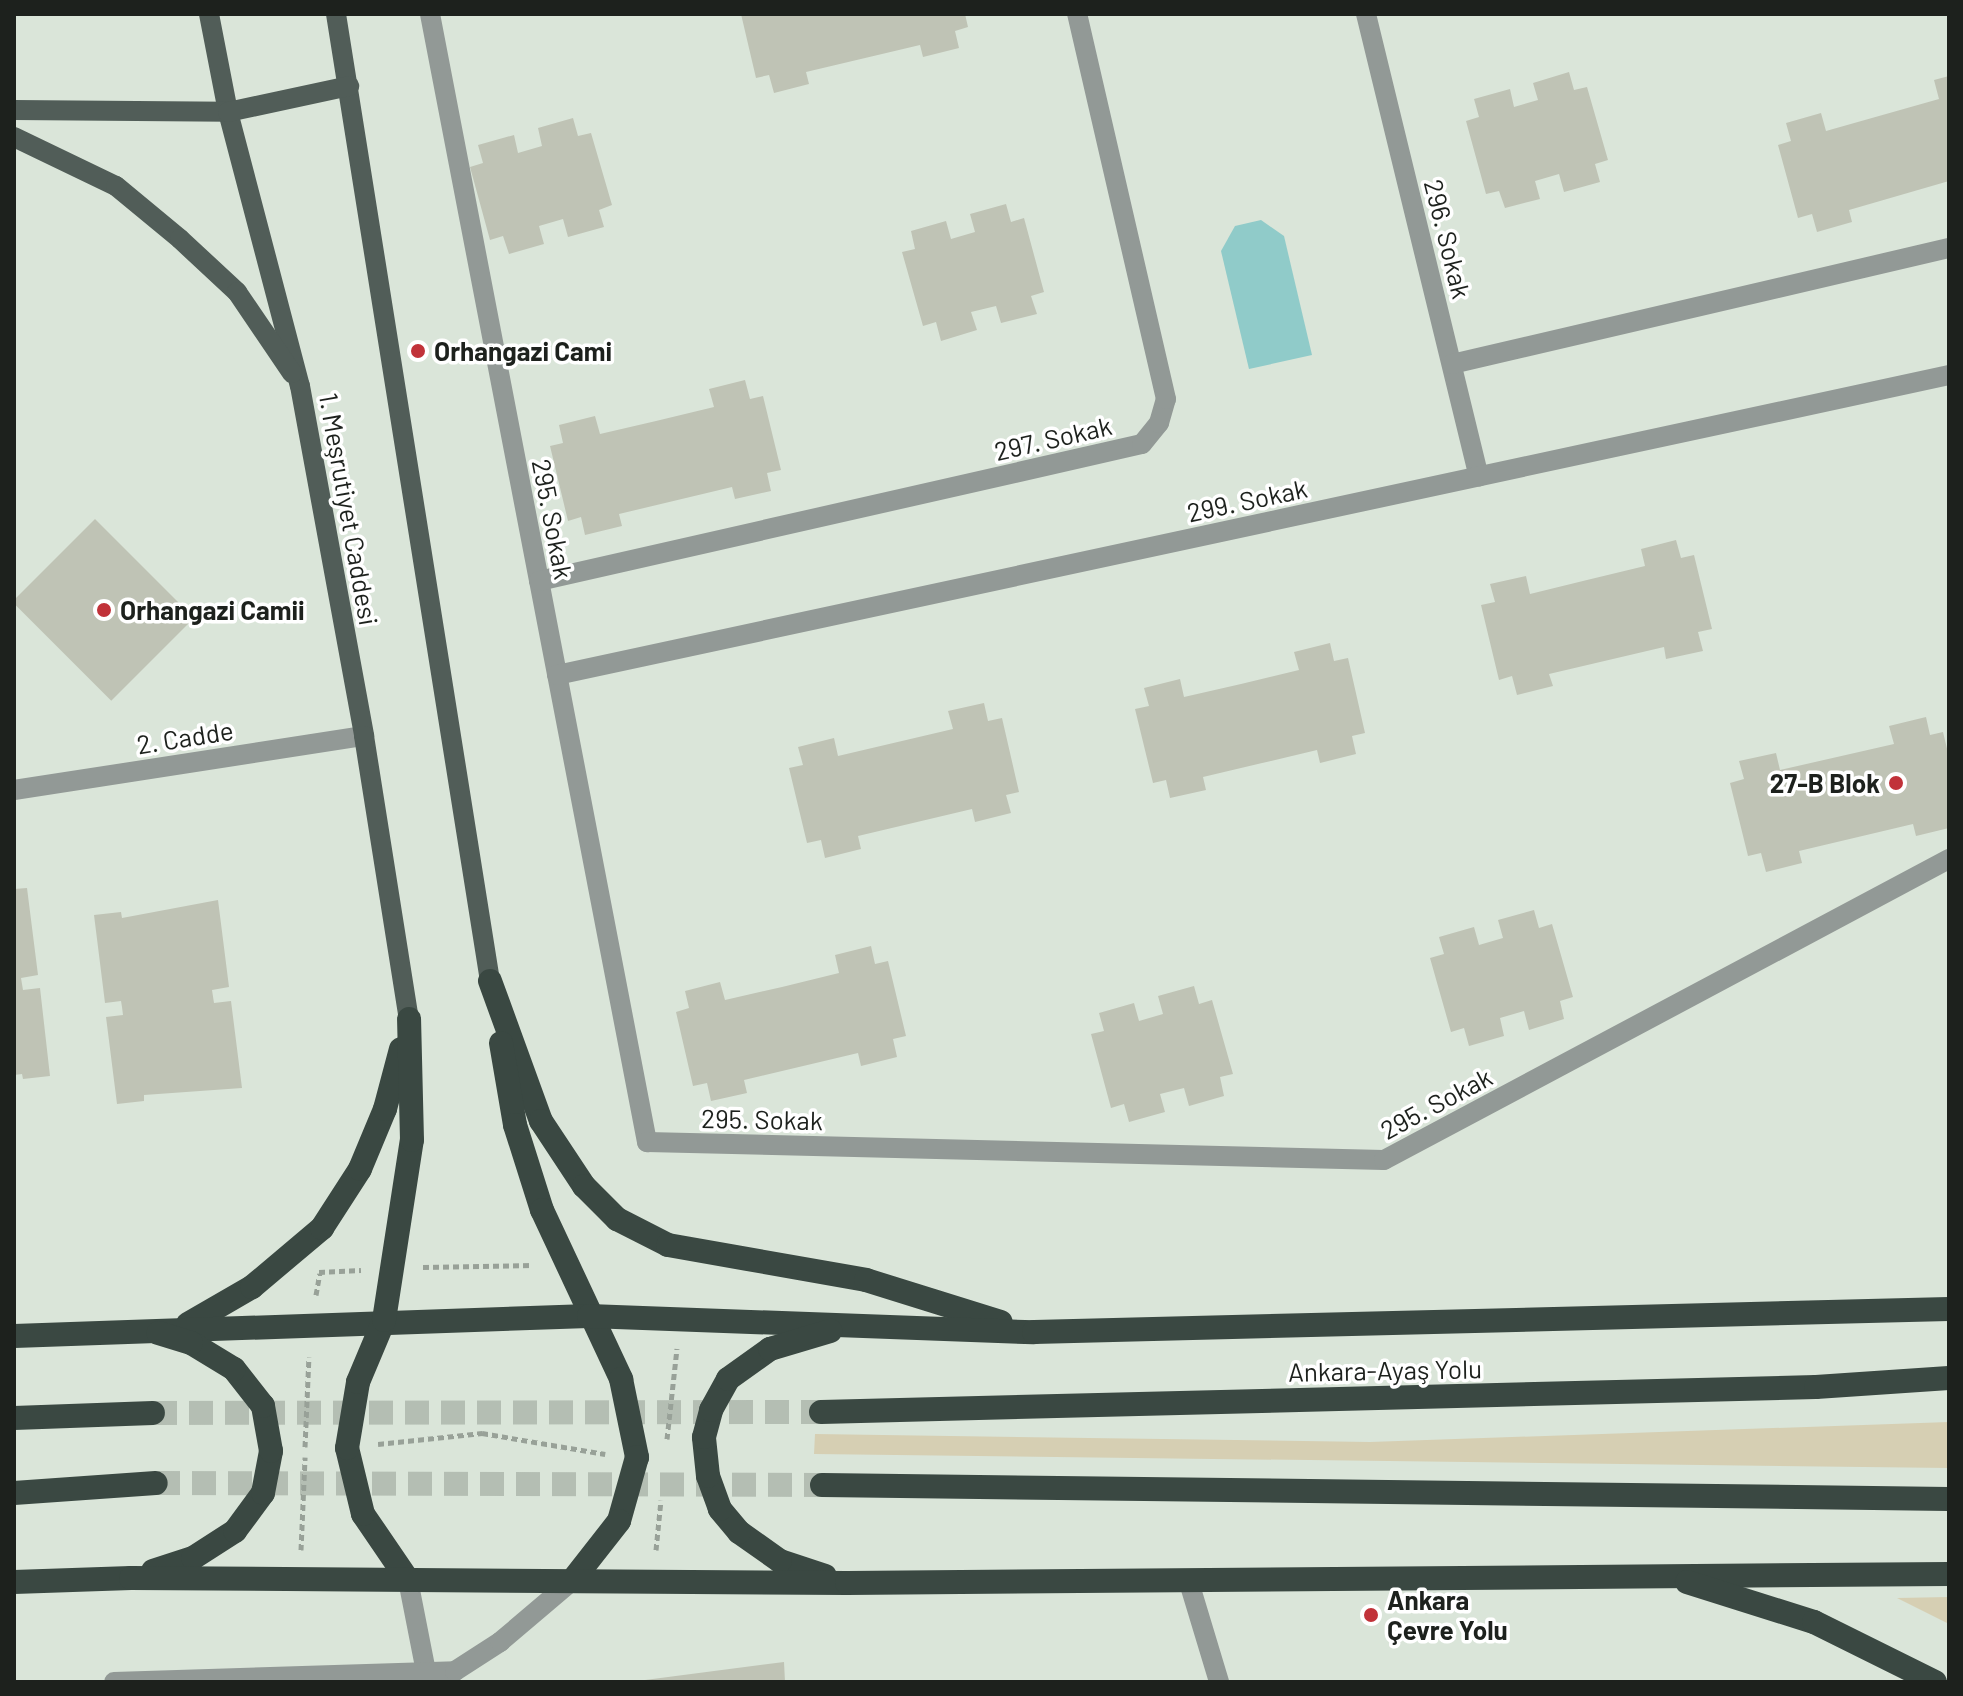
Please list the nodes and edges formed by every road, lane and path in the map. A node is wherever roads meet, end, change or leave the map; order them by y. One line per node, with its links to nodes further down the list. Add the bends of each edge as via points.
1 (209, 14): 8 (main road, 1. Meşrutiyet Caddesi)
2 (336, 14): 6 (main road)
3 (430, 14): 15 (street, 295. Sokak)
4 (1077, 14): 15 (street, 297. Sokak, via 1166,399 1159,423 1142,444)
5 (1366, 14): 11 (street, 296. Sokak)
6 (349, 86): 8 (main road); 20 (main road)
7 (14, 110): 8 (main road)
8 (228, 112): 13 (main road, 1. Meşrutiyet Caddesi)
9 (14, 137): 13 (main road, via 116,186 180,239 237,292)
10 (1949, 248): 11 (street)
11 (1452, 364): 14 (street, 296. Sokak)
12 (1949, 375): 14 (street, 299. Sokak)
13 (300, 386): 17 (main road, 1. Meşrutiyet Caddesi)
14 (1479, 476): 16 (street, 299. Sokak)
15 (539, 581): 16 (street, 295. Sokak)
16 (557, 675): 19 (street, 295. Sokak, via 647,1142 1384,1160)
17 (364, 736): 18 (street, 2. Cadde); 21 (main road, 1. Meşrutiyet Caddesi)
18 (14, 790)
19 (1949, 859)
20 (490, 981): 23 (highway, via 515,1125); 31 (highway, via 541,1121 584,1186 617,1219 668,1245 866,1280)
21 (409, 1019): 22 (highway, via 385,1109 360,1169 322,1228); 24 (highway, via 412,1140)
22 (293, 1253): 24 (path, via 320,1272); 29 (highway, via 252,1287)
23 (566, 1264): 24 (path); 26 (highway)
24 (392, 1268): 27 (highway)
25 (1949, 1309): 31 (highway)
26 (589, 1316): 27 (highway); 28 (highway); 38 (highway, via 621,1379)
27 (384, 1320): 29 (highway); 47 (highway, via 358,1382 347,1448 363,1514)
28 (848, 1325): 31 (highway); 50 (highway, via 770,1349 728,1379 704,1437 708,1476 720,1509 739,1532 780,1561)
29 (183, 1326): 30 (highway)
30 (141, 1328): 32 (highway); 45 (highway, via 191,1343 234,1369 263,1406 271,1451 263,1493 235,1531 193,1558)
31 (1034, 1332)
32 (14, 1336)
33 (1949, 1378): 34 (highway, Ankara-Ayaş Yolu, via 1816,1387)
34 (821, 1412)
35 (153, 1413): 36 (highway)
36 (14, 1418)
37 (372, 1444): 38 (path, via 482,1433)
38 (637, 1457): 48 (highway, via 619,1521)
39 (156, 1483): 41 (highway)
40 (822, 1485): 42 (highway)
41 (14, 1493)
42 (1949, 1499)
43 (1949, 1574): 44 (highway)
44 (1665, 1575): 46 (highway); 54 (highway, via 1814,1622)
45 (131, 1578): 47 (highway); 49 (highway)
46 (1188, 1579): 50 (highway); 53 (street)
47 (408, 1580): 48 (highway); 51 (street)
48 (572, 1581): 50 (highway); 51 (street, via 500,1642 455,1671)
49 (14, 1582)
50 (847, 1583)
51 (426, 1672): 52 (street)
52 (114, 1682)
53 (1219, 1682)
54 (1935, 1682)

